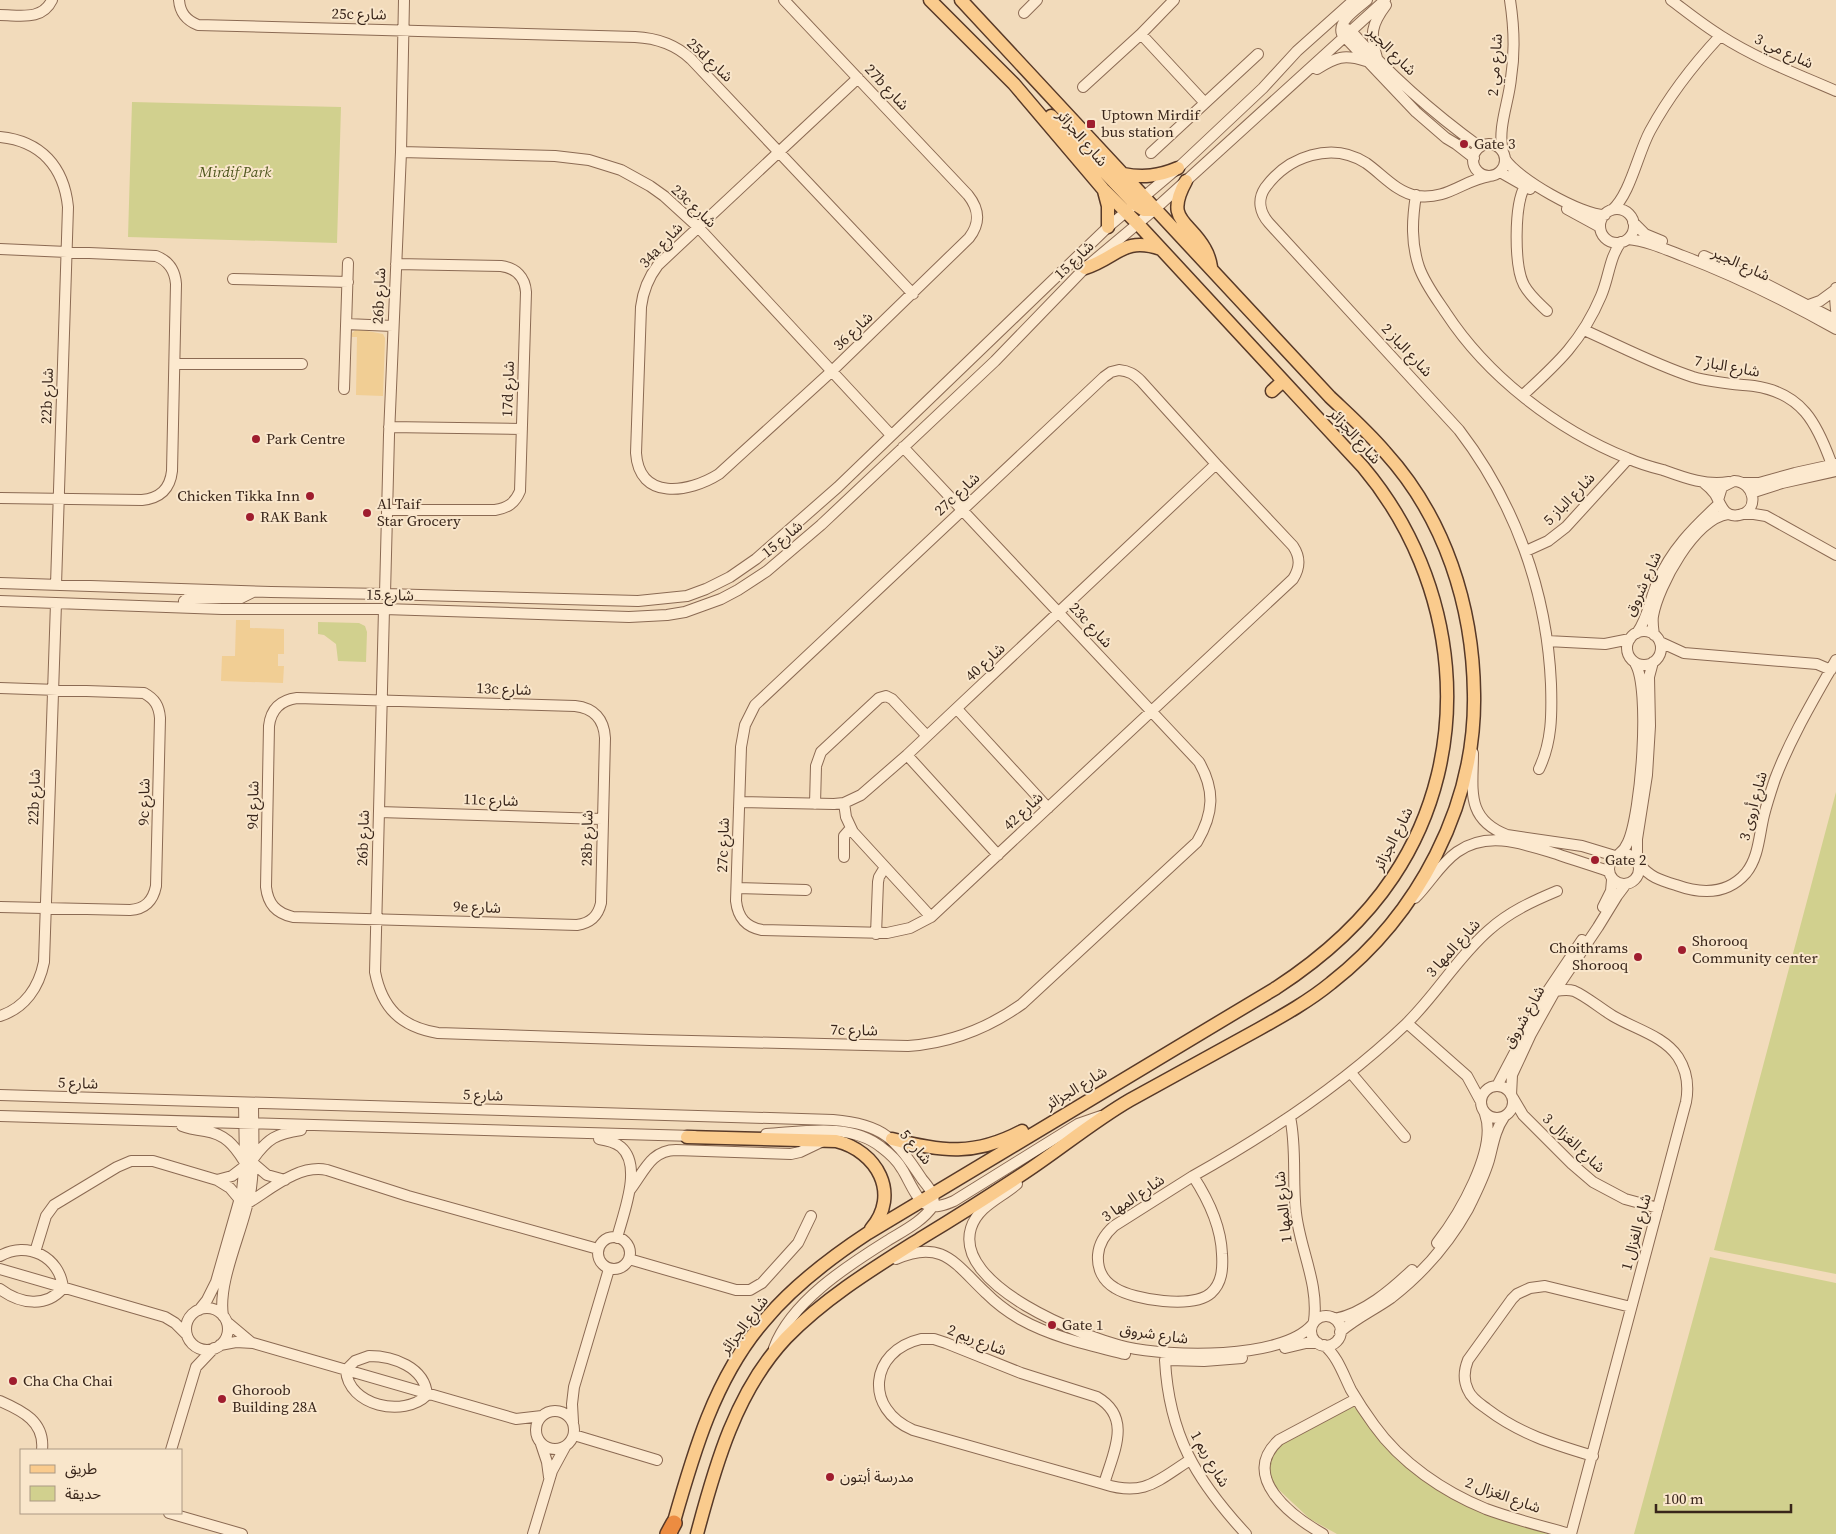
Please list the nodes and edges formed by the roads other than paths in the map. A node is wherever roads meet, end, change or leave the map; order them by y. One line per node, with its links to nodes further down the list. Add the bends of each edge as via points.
1 (52, 0): 16 (street, via 48,8 37,15)
2 (179, 0): 18 (street, 25c شارع, via 185,17 198,25)
3 (404, 0): 18 (street, 26b شارع)
4 (784, 0): 26 (street, 27b شارع)
5 (930, 0): 27 (main road, شارع الجزائر)
6 (961, 0): 43 (main road, شارع الجزائر)
7 (1037, 0): 15 (street)
8 (1174, 0): 20 (street)
9 (1354, 0): 17 (street, شارع 15)
10 (1367, 0): 19 (street)
11 (1385, 0): 19 (street, شارع 15)
12 (1389, 0): 24 (street, via 1374,26 1373,43)
13 (1510, 0): 32 (street, شارع مي 2, via 1512,75)
14 (1670, 0): 21 (street)
15 (1024, 13)
16 (0, 15)
17 (1325, 27): 19 (street); 41 (street, شارع 15)
18 (403, 30): 36 (street, 25d شارع, via 655,39 674,46 691,59); 37 (street, 26b شارع)
19 (1345, 31): 23 (street, شارع الجير); 24 (street, شارع الجير); 25 (street, شارع 15)
20 (1141, 34): 28 (street); 30 (street)
21 (1720, 36): 29 (street, شارع مي 3); 49 (street, via 1690,71 1656,120)
22 (1258, 54): 30 (street)
23 (1367, 62): 25 (street, via 1338,58); 34 (street, شارع الجير)
24 (1378, 62): 31 (street, شارع الجير)
25 (1304, 74): 45 (street, شارع 15)
26 (858, 78): 36 (street, 34a شارع); 50 (street, 27b شارع)
27 (1014, 84): 48 (main road, شارع الجزائر); 52 (main road, via 1035,98)
28 (1083, 86)
29 (1836, 91)
30 (1206, 103): 38 (street)
31 (1457, 129): 34 (street); 35 (street, شارع الجير)
32 (1501, 131): 35 (street); 39 (street, شارع مي 2)
33 (0, 137): 64 (street, 22b شارع, via 24,142 37,149 47,157 63,180 68,207)
34 (1446, 138): 40 (street, شارع الجير)
35 (1483, 146): 39 (street, via 1498,146); 40 (street, via 1476,152)
36 (779, 151): 58 (street, 34a شارع); 73 (street, 25d شارع)
37 (401, 152): 58 (street, 23c شارع, via 555,156 588,160 621,170 650,186); 67 (street, 26b شارع)
38 (1152, 153)
39 (1504, 155): 42 (street, via 1504,166); 54 (street, via 1516,171 1542,189 1595,214)
40 (1474, 161): 44 (street, via 1480,173); 46 (street)
41 (1178, 168): 43 (main road, via 1146,176); 52 (street, شارع 15)
42 (1500, 172): 44 (street); 47 (street)
43 (1123, 174): 52 (main road, شارع الجزائر)
44 (1490, 176): 46 (street, شارع الباز 2)
45 (1186, 181): 53 (street, شارع 15); 69 (main road, via 1178,200 1179,215 1205,248)
46 (1469, 183): 51 (street, شارع الباز 2, via 1449,193)
47 (1525, 186): 57 (street); 76 (street, via 1519,197 1518,266 1528,292)
48 (1103, 189): 52 (main road, شارع الجزائر); 59 (main road, via 1108,206)
49 (1625, 191): 54 (street, via 1620,202); 55 (street)
50 (968, 196): 73 (street, شارع 36, via 978,217 974,232)
51 (1416, 196): 88 (street, via 1414,243 1424,279 1468,344); 111 (street, شارع الباز 2, via 1391,184 1360,159 1326,152 1292,163 1266,187 1260,202 1268,223 1465,437 1498,487)
52 (1135, 204): 53 (main road, شارع الجزائر); 56 (main road, شارع الجزائر); 59 (street, شارع 15)
53 (1154, 210): 56 (street, شارع 15); 69 (main road, شارع الجزائر)
54 (1609, 212): 55 (street, via 1621,210); 57 (street)
55 (1631, 218): 61 (street, via 1632,233); 74 (street, شارع الجير, via 1640,231 1650,237 1727,266)
56 (1138, 224): 63 (main road, شارع الجزائر); 68 (street, شارع 15)
57 (1600, 226): 60 (street)
58 (698, 227): 84 (street, 23c شارع); 96 (street, 34a شارع, via 652,272 642,298 636,462 644,479 660,488 685,488)
59 (1108, 227): 91 (street, شارع 15)
60 (1605, 238): 61 (street, via 1613,242); 65 (street)
61 (1625, 240): 65 (street, via 1615,251); 80 (street, شارع الجير, via 1644,242 1726,273)
62 (0, 249): 64 (street)
63 (1161, 249): 68 (main road, via 1141,244 1128,246); 85 (main road, شارع الجزائر)
64 (66, 252): 82 (street, via 149,254 169,264 176,276); 103 (street, 22b شارع)
65 (1611, 262): 81 (street, via 1602,294)
66 (348, 263): 71 (street)
67 (396, 264): 79 (street, 26b شارع); 90 (street, 17d شارع, via 501,266 508,267 523,279 526,292)
68 (1085, 268): 92 (street, شارع 15)
69 (1212, 270): 140 (main road, شارع الجزائر, via 1386,453 1432,521 1452,564 1466,616 1474,679)
70 (233, 279): 71 (street)
71 (348, 282): 78 (street)
72 (1836, 289): 74 (street); 75 (street)
73 (913, 294): 84 (street, شارع 36)
74 (1809, 305): 77 (street, شارع الجير)
75 (1836, 310)
76 (1548, 311)
77 (1836, 320)
78 (346, 324): 79 (street); 86 (street)
79 (393, 326): 89 (street, 26b شارع)
80 (1836, 329)
81 (1584, 330): 88 (street, via 1561,360); 95 (street, شارع الباز 7, via 1695,377 1763,388 1784,395 1802,408 1817,426)
82 (175, 364): 83 (street); 103 (street, via 172,471 164,492 142,500)
83 (302, 364)
84 (832, 371): 91 (street, 23c شارع); 96 (street, شارع 36)
85 (1283, 381): 87 (main road); 185 (main road, شارع الجزائر, via 1375,482 1406,529 1425,573 1443,638 1447,692 1445,740 1435,783 1411,846 1393,877 1366,913 1334,945 1276,988)
86 (344, 389)
87 (1272, 391)
88 (1522, 395): 93 (street, via 1584,437)
89 (389, 427): 90 (street); 105 (street, 26b شارع)
90 (522, 429): 105 (street, 17d شارع, via 520,491 508,507 495,510)
91 (891, 435): 100 (street, شارع 15)
92 (903, 447): 106 (street, 23c شارع); 110 (street, شارع 15)
93 (1628, 459): 98 (street); 111 (street, شارع الباز 5, via 1566,527 1548,541)
94 (1216, 464): 106 (street, 27c شارع, via 1141,380 1119,370 1104,377); 113 (street, 27c شارع, via 1293,546 1299,559); 123 (street, شارع 40)
95 (1835, 466): 99 (street, via 1759,483); 101 (street)
96 (719, 474)
97 (1729, 482): 98 (street); 99 (street); 104 (street, via 1720,491)
98 (1704, 483): 104 (street, via 1714,492)
99 (1742, 483): 101 (street)
100 (838, 487): 110 (street, via 831,500 814,516 815,524); 118 (street, شارع 15, via 756,559 706,589 687,596 650,601)
101 (1752, 494): 108 (street, via 1749,508); 109 (street)
102 (0, 498): 103 (street)
103 (59, 499): 115 (street, 22b شارع)
104 (1718, 502): 107 (street); 125 (street, شارع شروق, via 1671,555 1642,624)
105 (387, 510): 117 (street, 26b شارع)
106 (962, 510): 123 (street, 23c شارع); 143 (street, 27c شارع, via 755,705 742,736)
107 (1728, 514): 108 (street); 126 (street, شارع شروق, via 1710,522 1674,565 1654,613)
108 (1742, 514): 109 (street)
109 (1766, 516): 112 (street)
110 (821, 525): 124 (street, شارع 15, via 754,580 721,599 685,612 629,618)
111 (1526, 551): 127 (street, شارع الباز 2)
112 (1836, 555)
113 (1293, 579): 137 (street, شارع 42)
114 (0, 583): 115 (street, شارع 15)
115 (56, 585): 116 (street, شارع 15)
116 (254, 592): 117 (street, شارع 15); 121 (street, via 241,598 188,598 184,602)
117 (385, 594): 118 (street, شارع 15)
118 (555, 598): 124 (street, via 553,611)
119 (0, 601): 120 (street, شارع 15)
120 (56, 603): 121 (street, شارع 15); 134 (street, 22b شارع)
121 (186, 607): 122 (street, شارع 15)
122 (384, 609): 124 (street, شارع 15); 135 (street, 26b شارع)
123 (1060, 613): 136 (street, شارع 40); 137 (street, 23c شارع)
124 (507, 614)
125 (1633, 636): 126 (street, via 1646,631); 128 (street); 130 (street, via 1627,647)
126 (1657, 639): 129 (street); 131 (street, via 1660,651)
127 (1547, 641): 128 (street); 142 (street, شارع الباز 2, via 1551,728)
128 (1605, 644): 130 (street)
129 (1684, 653): 131 (street); 132 (street)
130 (1632, 659): 131 (street, via 1644,665); 153 (street, via 1641,680 1642,748 1632,832 1626,847)
131 (1654, 661): 156 (street, via 1649,677 1647,775)
132 (1833, 665): 159 (street, شارع أروى 3, via 1781,763 1766,805 1756,856 1744,874 1727,887 1708,892)
133 (0, 688): 134 (street)
134 (52, 689): 167 (street, 22b شارع); 167 (street, 9c شارع, via 135,692 151,697 160,718 159,803 156,886 151,901 130,910)
135 (383, 700): 139 (street, 13c شارع, via 583,707 591,710 602,722); 147 (street, 26b شارع); 169 (street, 9d شارع, via 290,698 272,712 269,726 266,887 269,901 278,912 293,917)
136 (957, 709): 138 (street, شارع 40); 146 (street)
137 (1152, 712): 146 (street, شارع 42); 150 (street, 23c شارع, via 1199,762 1208,780 1210,805 1206,824)
138 (927, 736): 141 (street, شارع 40); 145 (street, via 892,699 886,696 879,698 821,752 816,766)
139 (605, 738): 148 (street, 28b شارع)
140 (1472, 744): 151 (street, via 1474,806 1487,824 1507,835); 165 (main road, شارع الجزائر, via 1448,829)
141 (907, 755): 144 (street, شارع 40, via 861,795); 152 (street)
142 (1539, 770)
143 (740, 802): 145 (street, شارع 40); 161 (street, 27c شارع)
144 (844, 803): 145 (street, شارع 40); 149 (street)
145 (815, 804)
146 (1048, 808): 152 (street, شارع 42)
147 (379, 812): 148 (street, 11c شارع); 169 (street, 26b شارع)
148 (602, 819): 170 (street, 28b شارع, via 599,910 591,921)
149 (851, 828): 154 (street, via 844,836); 157 (street)
150 (1197, 842): 177 (street, 7c شارع, via 1022,1004 983,1028 939,1042 908,1046)
151 (1582, 846): 153 (street); 155 (street, via 1583,856)
152 (998, 855): 168 (street, شارع 42)
153 (1617, 855): 156 (street, via 1627,854); 158 (street, via 1609,863)
154 (844, 857)
155 (1577, 861): 158 (street); 165 (street, via 1506,840 1475,843 1448,859)
156 (1637, 862): 159 (street, شارع أروى 3); 160 (street, via 1638,876)
157 (885, 867): 168 (street); 171 (street, via 878,882)
158 (1610, 875): 160 (street, via 1616,883); 180 (street, شارع شروق, via 1611,891 1605,904 1545,995)
159 (1654, 878): 160 (street, شارع أروى 3)
160 (1629, 883): 172 (street, شارع شروق)
161 (737, 888): 162 (street); 164 (street, 27c شارع)
162 (806, 890)
163 (1557, 890): 176 (street, شارع المها 3, via 1514,911 1490,929 1469,949)
164 (736, 902): 171 (street, شارع 42, via 740,918 754,929)
165 (1405, 906): 187 (main road, شارع الجزائر, via 1360,958 1317,994)
166 (0, 907): 167 (street)
167 (46, 909): 175 (street, 22b شارع, via 44,962 38,984 14,1010)
168 (931, 917): 171 (street, شارع 42, via 910,928)
169 (376, 918): 170 (street, 9e شارع); 177 (street, 26b شارع, via 375,972 383,998 390,1009 411,1026)
170 (577, 925)
171 (876, 934)
172 (1569, 970): 173 (street, شارع شروق); 174 (street)
173 (1555, 991): 174 (street); 182 (street, شارع شروق, via 1514,1068 1510,1082)
174 (1574, 991): 209 (street, شارع الغزال 1, via 1614,1017 1664,1043 1682,1065 1688,1083 1686,1102)
175 (0, 1016)
176 (1407, 1023): 178 (street, شارع المها 3); 179 (street)
177 (438, 1033)
178 (1351, 1073): 190 (street, شارع المها 3); 197 (street)
179 (1467, 1076): 180 (street); 183 (street)
180 (1495, 1086): 182 (street, via 1506,1088); 183 (street, via 1484,1091)
181 (0, 1095): 184 (street, شارع 5)
182 (1512, 1096): 189 (street, via 1512,1107); 191 (street, شارع الغزال 3)
183 (1480, 1100): 186 (street)
184 (249, 1103): 193 (street); 198 (street, شارع 5, via 833,1120 861,1124)
185 (1070, 1110): 198 (main road, via 982,1147 934,1149); 206 (main road, شارع الجزائر)
186 (1485, 1114): 189 (street, via 1494,1118); 226 (street, via 1488,1135 1478,1170 1462,1205 1440,1240 1421,1262 1388,1290 1353,1313)
187 (1106, 1115): 201 (main road, شارع الجزائر); 206 (street, via 1078,1124 954,1201)
188 (0, 1116): 192 (street, شارع 5)
189 (1506, 1116): 191 (street, شارع الغزال 3); 230 (street, via 1496,1131 1480,1185 1447,1242 1404,1287)
190 (1290, 1117): 202 (street, شارع المها 3); 222 (street, شارع المها 1, via 1296,1212)
191 (1527, 1118): 209 (street, شارع الغزال 3, via 1593,1182 1625,1199)
192 (177, 1122): 193 (street, شارع 5); 200 (street, via 187,1128 224,1137)
193 (249, 1124): 194 (street, شارع 5); 200 (street)
194 (330, 1127): 195 (street, شارع 5); 200 (street, via 281,1134 267,1141)
195 (581, 1134): 196 (street, شارع 5); 205 (street, via 610,1142 626,1152 630,1164)
196 (687, 1137): 199 (main road); 208 (street, شارع 5, via 822,1132 858,1135 888,1153)
197 (1405, 1137)
198 (892, 1140): 206 (street, شارع 5, via 902,1150)
199 (823, 1141): 205 (street, via 791,1154 664,1151 653,1158); 211 (main road, via 848,1144 864,1153 876,1166 884,1198 879,1217)
200 (249, 1163): 203 (street, via 232,1176); 204 (street, via 267,1175); 207 (street)
201 (1026, 1172): 217 (main road, شارع الجزائر); 229 (street, شارع شروق, via 1017,1184 977,1216 970,1235 970,1249 976,1264 1001,1288 1024,1305)
202 (1193, 1176): 202 (street, شارع المها 3, via 1114,1226 1104,1237 1098,1252 1098,1267 1113,1287 1136,1296 1185,1302 1200,1300 1217,1286 1222,1273 1221,1241 1210,1208)
203 (216, 1180): 207 (street); 214 (street, via 153,1161 138,1160 124,1164 54,1205 46,1216)
204 (284, 1180): 207 (street); 213 (street, via 310,1169 327,1170)
205 (630, 1190): 212 (street)
206 (933, 1200): 208 (main road, شارع الجزائر); 236 (street, via 924,1217 867,1253 802,1306 787,1324)
207 (244, 1202): 224 (street, via 216,1282); 227 (street, via 223,1290)
208 (921, 1202): 211 (main road, شارع الجزائر)
209 (1658, 1208): 223 (street, شارع الغزال 1)
210 (811, 1216): 216 (street, via 794,1249 762,1284 750,1290 736,1290)
211 (868, 1232): 260 (main road, شارع الجزائر, via 804,1280 748,1341 709,1414)
212 (616, 1238): 213 (street, via 605,1240); 216 (street, via 626,1243)
213 (598, 1249): 219 (street, via 600,1261)
214 (35, 1252): 215 (street, via 21,1249); 220 (street, via 43,1254 55,1265)
215 (0, 1256)
216 (629, 1259): 219 (street, via 621,1268)
217 (876, 1266): 232 (street, شارع شروق, via 914,1252 940,1254 955,1261 1008,1311); 236 (main road, شارع الجزائر, via 816,1310)
218 (0, 1269): 220 (street)
219 (609, 1269): 241 (street)
220 (63, 1288): 221 (street, via 52,1298 38,1302 14,1298); 225 (street)
221 (0, 1289)
222 (1315, 1293): 226 (street, شارع المها 1); 228 (street, شارع المها 1)
223 (1631, 1307): 254 (street, شارع الغزال 1); 254 (street, via 1546,1286 1530,1288 1512,1300 1465,1367 1465,1383 1472,1398 1498,1417 1538,1439)
224 (196, 1312): 225 (street); 227 (street, via 204,1308 215,1310); 231 (street, via 187,1324)
225 (165, 1317): 231 (street)
226 (1334, 1318): 228 (street, via 1323,1316); 230 (street, via 1339,1325)
227 (225, 1319): 233 (street); 235 (street, via 227,1335)
228 (1313, 1323): 229 (street, شارع شروق, via 1303,1334 1261,1347 1224,1353 1186,1354 1124,1347); 234 (street, via 1311,1333)
229 (1067, 1325): 232 (street, via 1062,1329)
230 (1338, 1336): 234 (street); 238 (street, شارع الغزال 2)
231 (189, 1338): 235 (street, via 203,1349); 239 (street)
232 (1063, 1338): 237 (street, شارع شروق, via 1130,1355)
233 (252, 1343): 235 (street, via 236,1342); 240 (street)
234 (1321, 1344): 237 (street, شارع شروق, via 1300,1344 1230,1360); 238 (street, شارع الغزال 2)
235 (217, 1347): 239 (street)
236 (771, 1355): 263 (main road, شارع الجزائر, via 731,1427)
237 (1166, 1360): 256 (street, شارع ريم 1, via 1166,1381 1173,1416)
238 (1337, 1360): 243 (street, شارع الغزال 2)
239 (196, 1367): 253 (street)
240 (346, 1370): 242 (street); 242 (street, via 346,1377 354,1390 379,1405 403,1407); 242 (street, via 362,1358 393,1359 416,1372 424,1382)
241 (574, 1387): 245 (street); 248 (street)
242 (427, 1395): 247 (street)
243 (1356, 1398): 265 (street, via 1279,1440 1266,1456 1265,1477 1269,1486 1296,1515); 266 (street, شارع الغزال 2, via 1386,1440 1436,1483 1486,1508)
244 (0, 1401): 252 (street, via 36,1424 41,1433)
245 (557, 1411): 246 (street); 248 (street, via 566,1414)
246 (542, 1416): 247 (street); 250 (street, via 536,1426)
247 (516, 1419): 250 (street)
248 (573, 1422): 249 (street)
249 (574, 1435): 251 (street); 255 (street)
250 (539, 1441): 251 (street, via 553,1450); 257 (street, via 547,1462)
251 (565, 1447): 257 (street)
252 (42, 1449)
253 (171, 1449)
254 (1593, 1456): 266 (street, شارع الغزال 1)
255 (657, 1460)
256 (1190, 1460): 258 (street, شارع ريم 2, via 1156,1482 1138,1489 1120,1489); 264 (street, شارع ريم 1, via 1215,1498)
257 (549, 1480): 262 (street)
258 (1104, 1484): 258 (street, شارع ريم 2, via 1119,1430 1115,1415 1106,1402 934,1339 909,1342 888,1357 881,1375 880,1394 888,1411 901,1425)
259 (172, 1514): 261 (street)
260 (671, 1530)
261 (242, 1534)
262 (533, 1534)
263 (697, 1534)
264 (1246, 1534)
265 (1323, 1534)
266 (1571, 1534)

